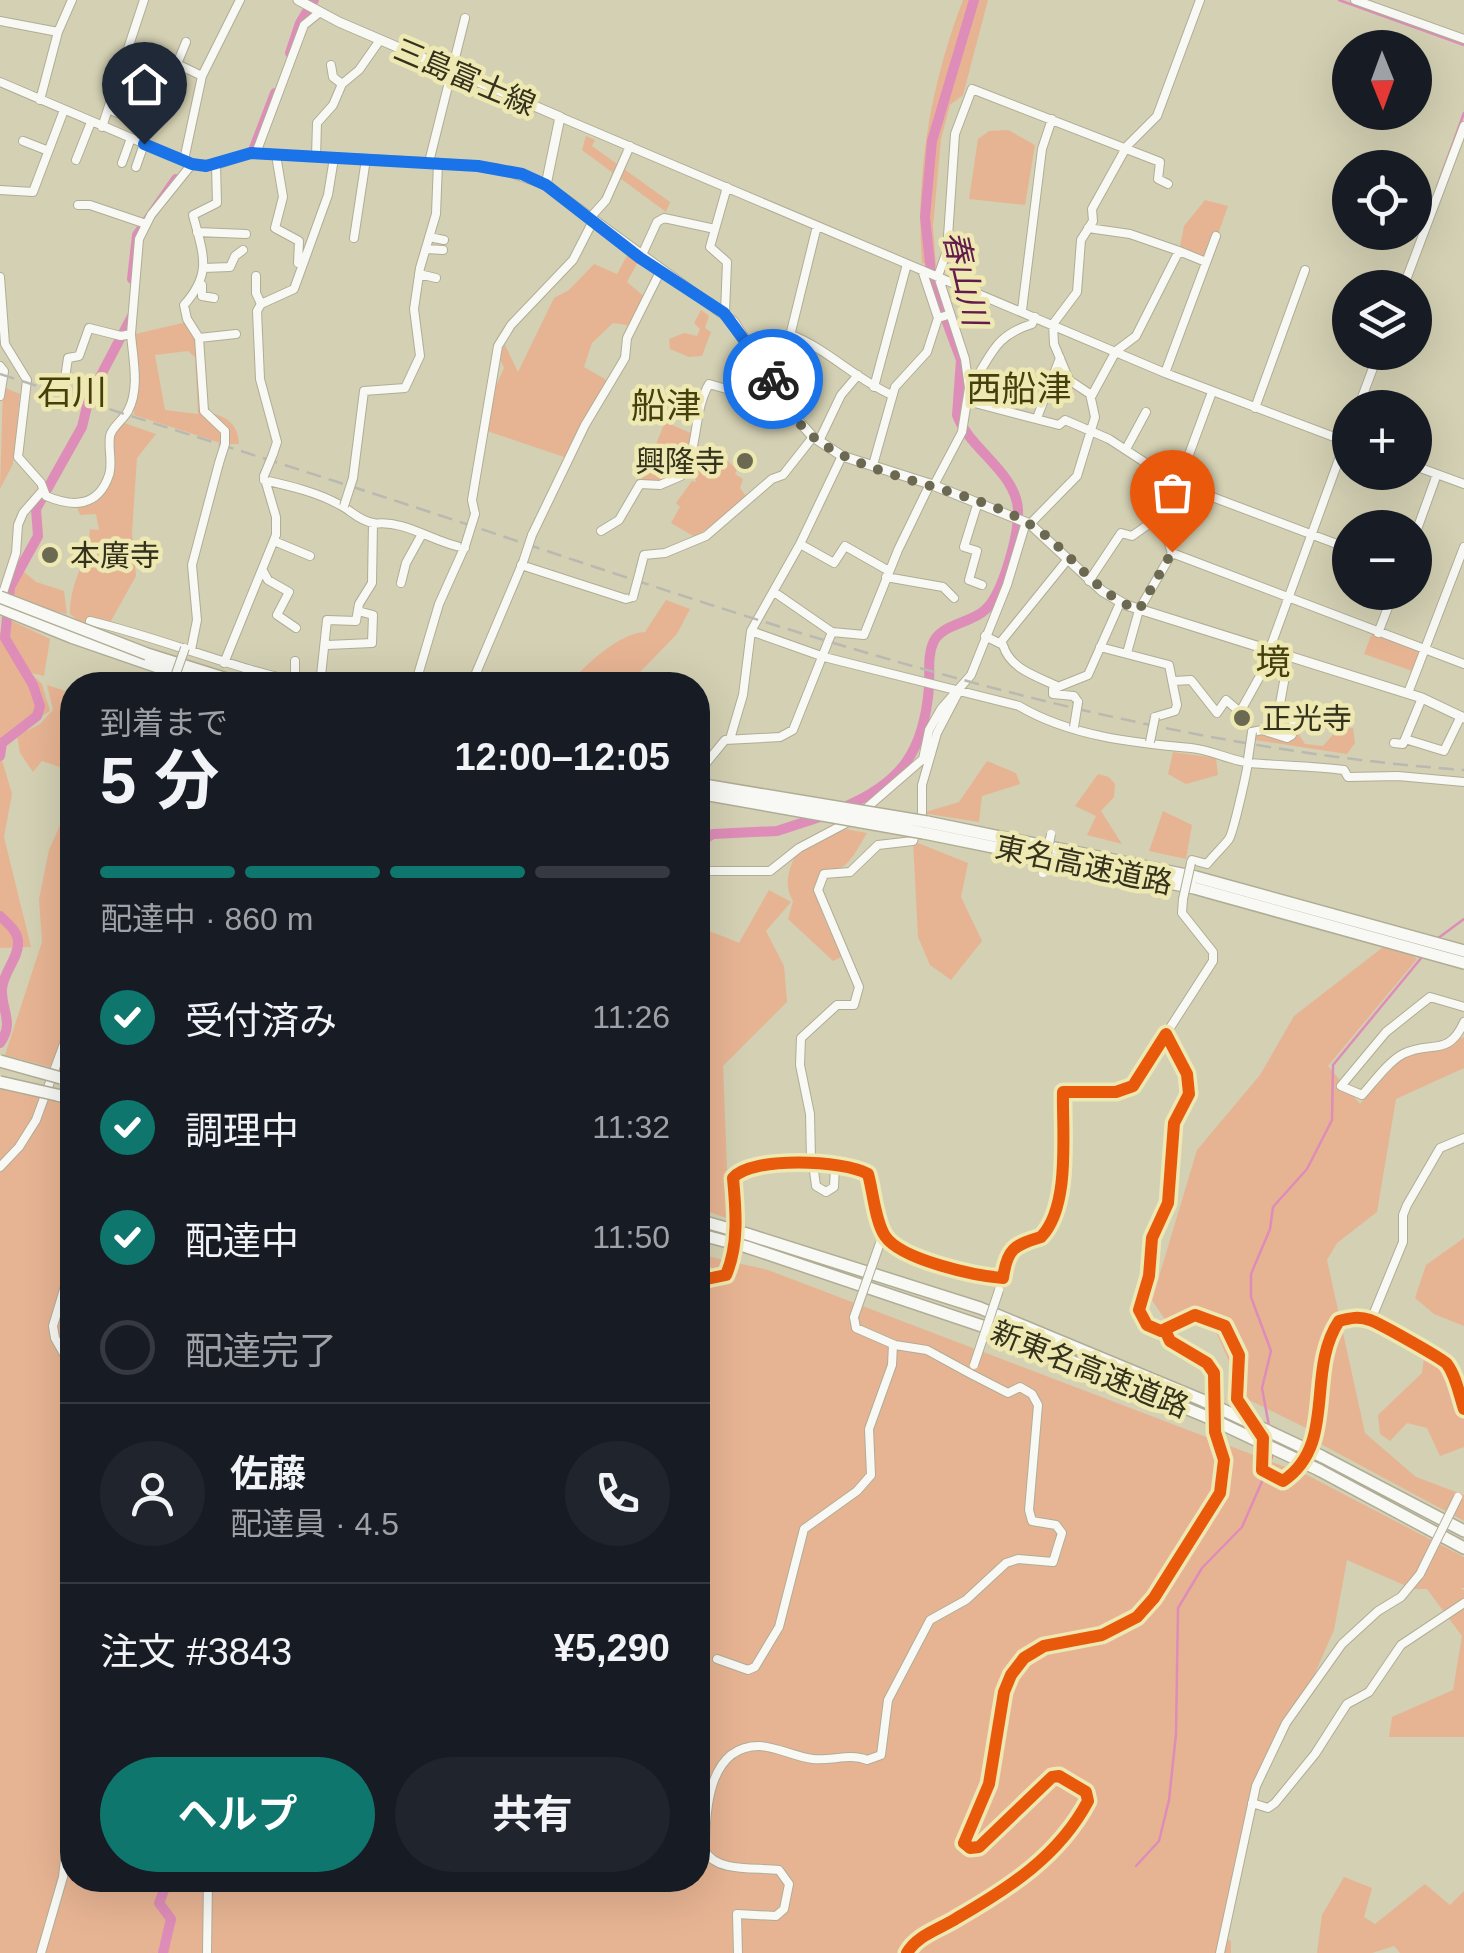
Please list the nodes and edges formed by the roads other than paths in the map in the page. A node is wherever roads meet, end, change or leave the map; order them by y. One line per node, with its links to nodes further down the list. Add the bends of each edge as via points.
1 (72, 0): 10 (street)
2 (144, 0): 20 (street)
3 (240, 0): 16 (street)
4 (298, 0): 7 (main road, 三島富士線)
5 (1200, 0): 30 (street, via 1157,116)
6 (1355, 0): 11 (street)
7 (320, 12): 12 (main road, 三島富士線); 32 (street, via 304,25)
8 (465, 18): 15 (street)
9 (0, 21): 10 (street)
10 (58, 32): 19 (street)
11 (1464, 38)
12 (380, 40): 15 (main road, 三島富士線); 18 (street)
13 (186, 42): 16 (street, via 177,64)
14 (331, 65): 18 (street)
15 (450, 72): 22 (main road, 三島富士線); 40 (street)
16 (202, 76): 38 (street)
17 (0, 82): 19 (street)
18 (342, 84): 34 (street, via 317,123)
19 (40, 100): 21 (street)
20 (108, 109): 26 (street); 28 (street, via 146,121)
21 (64, 110): 24 (street); 31 (street)
22 (560, 118): 29 (street); 44 (main road, 三島富士線)
23 (1052, 119): 30 (street); 73 (street, via 972,90 955,134 947,252); 81 (street, via 1042,148)
24 (90, 122): 26 (street); 37 (street)
25 (1464, 126): 70 (street)
26 (102, 127): 28 (street)
27 (23, 141): 31 (street)
28 (138, 141): 38 (street); 39 (street); 42 (street)
29 (630, 146): 45 (street); 50 (street)
30 (1127, 146): 43 (street, via 1160,162 1158,179); 53 (street)
31 (46, 150): 46 (street, via 33,192)
32 (256, 153): 33 (street); 41 (street)
33 (276, 155): 34 (street); 71 (street, via 283,198 275,228 299,241)
34 (316, 157): 35 (street)
35 (334, 158): 36 (street); 71 (street, via 314,240)
36 (366, 159): 40 (street); 59 (street)
37 (76, 160)
38 (188, 162): 41 (street); 51 (street)
39 (122, 163)
40 (433, 163): 44 (street, via 496,168); 48 (street)
41 (216, 166): 55 (street, via 217,203 196,210)
42 (136, 168)
43 (1168, 184)
44 (546, 185): 50 (main road)
45 (726, 187): 52 (street); 54 (street)
46 (0, 190)
47 (78, 206): 51 (street)
48 (436, 214): 49 (street); 57 (street)
49 (450, 217)
50 (592, 220): 63 (main road); 137 (street, bridge, via 573,260 498,346)
51 (143, 223): 89 (street)
52 (818, 226): 65 (street); 91 (street)
53 (1088, 228): 62 (street); 88 (street, via 1077,292)
54 (715, 229): 63 (street, via 664,218); 82 (street, via 710,247 727,262)
55 (197, 232): 56 (street); 66 (street)
56 (246, 234)
57 (429, 236): 60 (street); 60 (street, via 444,245)
58 (1216, 236): 64 (street)
59 (354, 238)
60 (426, 249): 72 (street)
61 (244, 250): 66 (street, via 230,268)
62 (1179, 251): 64 (street); 93 (street, via 1136,336)
63 (640, 258): 67 (main road)
64 (1206, 262): 96 (street)
65 (908, 264): 68 (street); 100 (street)
66 (203, 268): 77 (street)
67 (662, 270): 82 (main road); 142 (street, bridge)
68 (922, 270): 73 (street); 85 (street)
69 (1305, 270): 108 (street)
70 (1411, 270)
71 (297, 273): 80 (street, via 290,294)
72 (420, 274): 76 (street); 126 (street, bridge, via 414,309 420,356 404,388 364,391)
73 (936, 275): 81 (street); 83 (street)
74 (256, 276): 80 (street)
75 (0, 277): 78 (street)
76 (436, 278)
77 (202, 285): 79 (street, via 202,296); 92 (street, via 184,305)
78 (1, 294): 86 (street)
79 (214, 298)
80 (260, 304): 119 (street, bridge, via 260,379 277,442)
81 (1022, 310): 84 (street)
82 (724, 313): 98 (main road)
83 (948, 315): 85 (street); 101 (street)
84 (1035, 317): 88 (street); 101 (street, via 998,342)
85 (938, 318): 104 (street, via 928,352)
86 (6, 320): 87 (street); 124 (street, via 6,344 27,380 18,457)
87 (16, 321)
88 (1053, 324): 93 (street); 94 (street)
89 (132, 334): 99 (street, via 89,328 79,356 68,358); 124 (street, via 134,397 110,432 109,476 81,504 68,505)
90 (236, 334): 92 (street)
91 (790, 334): 97 (street); 98 (street)
92 (199, 338): 165 (street, bridge, via 204,411 225,431 225,444 192,565 197,620)
93 (1116, 351): 96 (street); 106 (street)
94 (1060, 358): 106 (street, via 1069,380); 110 (street)
95 (0, 366): 105 (street)
96 (1165, 373): 102 (street)
97 (858, 374): 100 (street); 113 (street)
98 (771, 375): 103 (main road)
99 (66, 378)
100 (874, 387): 104 (street)
101 (969, 388): 107 (street)
102 (1212, 392): 108 (street); 121 (street)
103 (781, 393): 113 (main road); 131 (street, via 775,403 709,384 681,476 640,484 619,520)
104 (892, 394): 116 (street)
105 (0, 396)
106 (1091, 398): 111 (street)
107 (967, 401): 110 (street); 123 (street, via 964,428)
108 (1255, 408): 112 (street)
109 (1146, 412): 114 (street)
110 (1038, 418): 111 (street)
111 (1090, 430): 114 (street); 128 (street, via 1074,480)
112 (1332, 436)
113 (816, 439): 115 (main road); 142 (street, bridge, via 783,475 706,536 644,555 632,597)
114 (1126, 449): 121 (street)
115 (842, 456): 116 (main road); 136 (street)
116 (873, 465): 123 (main road)
117 (1432, 472): 118 (street)
118 (1437, 474): 122 (street); 127 (street)
119 (264, 478): 126 (street); 134 (street, via 276,517)
120 (1332, 483): 133 (street)
121 (1178, 484): 130 (street); 133 (street)
122 (1464, 484)
123 (932, 485): 125 (main road); 144 (street)
124 (44, 490): 151 (street, via 22,514)
125 (978, 502): 128 (main road); 147 (street, via 964,546 977,551 969,580)
126 (344, 506): 129 (street)
127 (1424, 510)
128 (1023, 521): 141 (main road); 161 (street, via 1007,586)
129 (373, 524): 132 (street); 155 (street, via 372,583)
130 (1162, 525): 139 (street); 145 (street, via 1149,524 1132,536 1121,533)
131 (601, 532)
132 (422, 534): 137 (street); 146 (street)
133 (1312, 534): 135 (street); 150 (street)
134 (274, 541): 140 (street); 143 (street)
135 (1332, 541)
136 (800, 544): 144 (street, via 834,563 845,546); 148 (street)
137 (465, 547): 182 (street, via 438,604)
138 (1464, 548): 166 (street)
139 (1172, 552): 150 (street); 153 (street)
140 (310, 556)
141 (1068, 560): 145 (main road); 162 (street)
142 (522, 563): 183 (street)
143 (263, 570): 157 (street, via 289,592 276,615); 173 (street)
144 (888, 574): 149 (street, via 944,587); 159 (street, via 864,636)
145 (1089, 581): 152 (main road)
146 (401, 583)
147 (982, 586)
148 (774, 592): 158 (street); 159 (street)
149 (954, 598)
150 (1288, 600): 160 (street); 167 (street)
151 (0, 602): 170 (highway, bridge)
152 (1120, 603): 153 (main road); 164 (street)
153 (1139, 610): 167 (main road); 168 (street)
154 (1387, 610): 160 (street)
155 (358, 611): 163 (street, via 356,621 328,620); 163 (street, via 373,615 372,644)
156 (90, 621): 165 (street)
157 (296, 628)
158 (750, 631): 169 (street); 191 (street)
159 (832, 632): 169 (street)
160 (1378, 633): 166 (street)
161 (985, 636): 162 (street); 186 (street)
162 (1000, 643): 185 (street, via 1018,668)
163 (327, 645): 181 (street)
164 (1100, 647): 168 (street); 185 (street, via 1088,674)
165 (188, 649): 173 (street); 176 (street, bridge)
166 (1426, 650): 174 (street); 187 (street)
167 (1269, 651): 171 (main road)
168 (1127, 653): 184 (street, via 1168,665)
169 (824, 657): 186 (street); 191 (street, via 793,730 780,738)
170 (144, 658): 177 (highway); 178 (highway)
171 (1287, 658): 187 (main road); 196 (street, bridge, via 1280,704 1293,721 1292,735 1252,732)
172 (294, 661): 180 (street)
173 (224, 662): 179 (street)
174 (1464, 664)
175 (1265, 667): 184 (street, via 1240,712 1226,700 1216,713 1191,680)
176 (178, 672)
177 (178, 672)
178 (197, 672)
179 (260, 672)
180 (295, 672)
181 (320, 672)
182 (419, 672)
183 (477, 672)
184 (1174, 681): 193 (street, bridge, via 1175,711 1155,717)
185 (1057, 686): 190 (street, bridge, via 1053,694 1078,702)
186 (959, 691): 190 (street); 202 (street, via 929,730 923,759 845,826 770,870); 216 (street, via 937,733 913,841 878,845 850,872 824,874 819,881 860,987 854,1005 837,1005 801,1038)
187 (1408, 693): 188 (main road)
188 (1422, 698): 189 (main road); 192 (street)
189 (1462, 714): 192 (street, via 1444,751)
190 (1074, 728): 193 (street)
191 (730, 738): 195 (street)
192 (1405, 739): 194 (street)
193 (1150, 743): 196 (street)
194 (1394, 743)
195 (710, 757)
196 (1248, 761): 197 (street, via 1344,770 1348,777); 209 (street, bridge, via 1230,837 1208,864 1190,864 1182,913 1214,952 1213,961)
197 (1464, 782)
198 (710, 786): 200 (highway, 東名高速道路, bridge)
199 (710, 794): 200 (highway, 東名高速道路, bridge)
200 (925, 827): 204 (highway, 東名高速道路)
201 (1051, 834): 203 (street, bridge)
202 (710, 870)
203 (1042, 873)
204 (1393, 935): 205 (highway, 東名高速道路); 206 (highway, 東名高速道路)
205 (1464, 951)
206 (1464, 963)
207 (1464, 1008): 208 (street, via 1430,997 1386,1032 1341,1086 1362,1095 1403,1054 1456,1039)
208 (1464, 1022)
209 (1166, 1034): 224 (street, via 1133,1086 1063,1092 1065,1145 1052,1218 1041,1237 1013,1246); 228 (street, via 1187,1074 1189,1094 1174,1123 1168,1202 1152,1238 1139,1310 1147,1326)
210 (60, 1055): 218 (street, via 36,1120)
211 (0, 1062): 212 (highway, bridge)
212 (60, 1077)
213 (0, 1082): 214 (highway, bridge)
214 (60, 1096)
215 (1464, 1138): 227 (street, via 1440,1148 1407,1205 1403,1242)
216 (812, 1159)
217 (834, 1164): 219 (street, via 834,1187 826,1192 816,1186); 222 (street, via 868,1174); 225 (street, via 739,1171 733,1178 733,1255 726,1275)
218 (0, 1167)
219 (814, 1171)
220 (710, 1225): 223 (highway, 新東名高速道路, bridge)
221 (710, 1235): 223 (highway, 新東名高速道路, bridge)
222 (883, 1239): 224 (street, via 955,1271); 229 (street, bridge, via 854,1317 856,1328)
223 (747, 1240): 234 (highway, 新東名高速道路, bridge, via 980,1308 1202,1400); 235 (highway, 新東名高速道路, bridge, via 1207,1417)
224 (1003, 1278): 231 (street, bridge)
225 (710, 1279)
226 (60, 1303): 230 (street, via 53,1326)
227 (1371, 1320): 228 (street, via 1339,1321 1326,1340 1310,1454 1283,1482 1262,1470 1263,1438 1238,1399 1239,1354 1225,1326 1194,1315); 232 (street, via 1446,1362)
228 (1165, 1330): 246 (street, via 1214,1373 1215,1432 1224,1460 1220,1492 1137,1617 1102,1635 1035,1650 1011,1675 991,1775 964,1842 979,1847 1052,1777 1086,1792 1088,1800 1038,1865 923,1936)
229 (893, 1344): 231 (street); 237 (street, via 869,1429 871,1475 804,1529 779,1626 755,1667)
230 (60, 1347)
231 (972, 1370): 238 (street, via 1008,1393 1030,1392 1038,1405 1029,1510 1032,1521 1056,1525 1062,1533 1057,1554 1052,1562 1006,1563 966,1600 930,1620 888,1700 881,1755 810,1758 750,1747 722,1762)
232 (1464, 1409)
233 (1464, 1488): 239 (street, bridge, via 1420,1574 1342,1644 1286,1723)
234 (1464, 1531)
235 (1464, 1548)
236 (1464, 1603): 239 (street, via 1402,1645 1369,1692 1347,1704 1274,1803 1268,1808)
237 (717, 1659)
238 (710, 1802)
239 (1252, 1802): 247 (street)
240 (710, 1860): 245 (street, via 779,1870 789,1884 776,1916 736,1914)
241 (60, 1888): 243 (street)
242 (208, 1892): 244 (street)
243 (41, 1953)
244 (207, 1953)
245 (738, 1953)
246 (907, 1953)
247 (1220, 1953)

